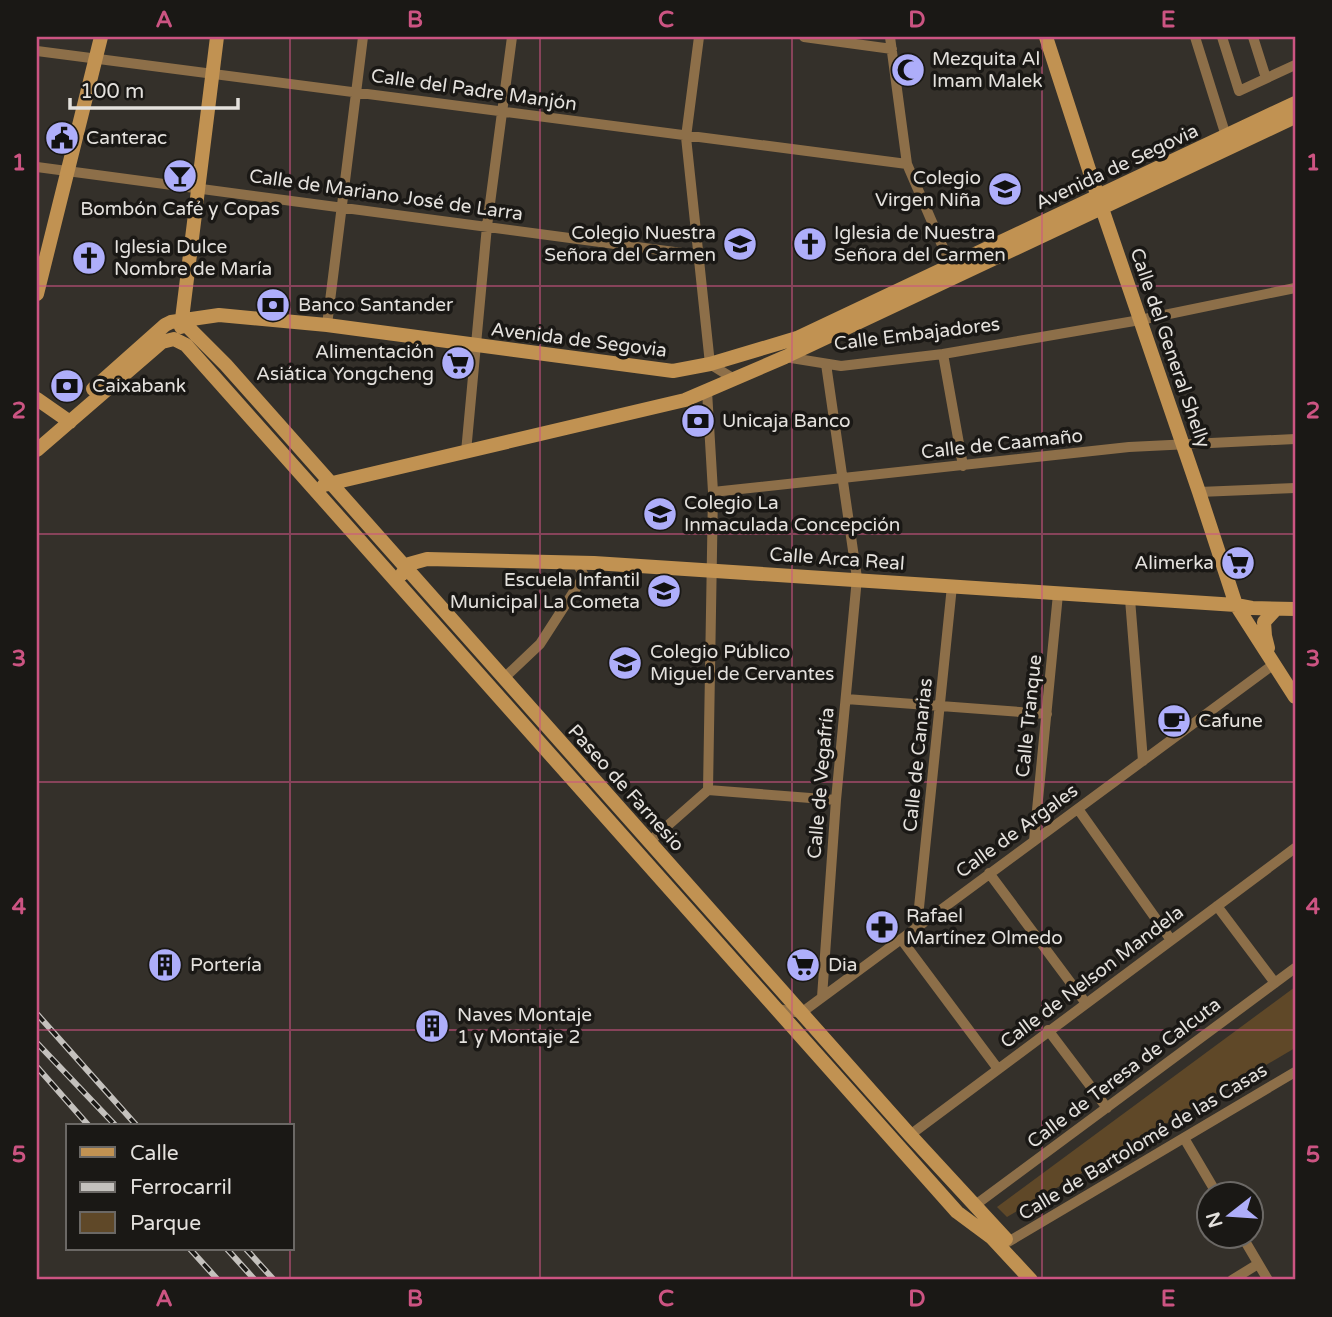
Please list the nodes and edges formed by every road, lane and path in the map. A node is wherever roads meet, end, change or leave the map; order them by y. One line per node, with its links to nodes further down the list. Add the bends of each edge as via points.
1 (101, 37): 13 (main road)
2 (218, 37): 15 (main road)
3 (363, 37): 17 (street)
4 (512, 37): 19 (street)
5 (699, 37): 22 (street)
6 (804, 37): 11 (street)
7 (1046, 37): 28 (main road, Calle del General Shelly)
8 (1195, 37): 21 (street)
9 (1222, 37): 16 (street, via 1239,91)
10 (1253, 37): 16 (street)
11 (891, 43): 24 (street)
12 (37, 51): 13 (street, Calle del Padre Manjón)
13 (96, 58): 15 (street, Calle del Padre Manjón); 26 (main road)
14 (1295, 65): 16 (street)
15 (214, 72): 17 (street, Calle del Padre Manjón); 27 (main road)
16 (1266, 78)
17 (357, 91): 19 (street, Calle del Padre Manjón); 29 (street)
18 (1295, 103): 21 (main road, Avenida de Segovia)
19 (503, 111): 22 (street, Calle del Padre Manjón); 30 (street)
20 (1295, 117): 23 (main road, Avenida de Segovia)
21 (1226, 136): 23 (street, via 1224,145); 28 (main road, Avenida de Segovia)
22 (686, 137): 24 (street, Calle del Padre Manjón); 31 (street)
23 (1202, 160): 28 (main road, Avenida de Segovia)
24 (907, 164): 32 (street)
25 (37, 167): 26 (street, Calle de Mariano José de Larra)
26 (69, 172): 27 (street, Calle de Mariano José de Larra); 34 (main road)
27 (198, 187): 29 (street, Calle de Mariano José de Larra); 36 (main road)
28 (1100, 203): 32 (main road, Avenida de Segovia); 35 (main road, Calle del General Shelly); 41 (main road, Avenida de Segovia)
29 (341, 208): 30 (street, Calle de Mariano José de Larra); 37 (street)
30 (487, 226): 31 (street, Calle de Mariano José de Larra); 39 (street)
31 (698, 255): 42 (street)
32 (951, 266): 42 (main road, Avenida de Segovia, via 797,338)
33 (1295, 288): 35 (street, Calle Embajadores)
34 (37, 294)
35 (1140, 320): 40 (street, Calle Embajadores); 52 (main road, Calle del General Shelly)
36 (182, 321): 37 (main road, Avenida de Segovia, via 219,315); 38 (main road); 49 (main road, Avenida de Segovia, via 165,325); 58 (main road, Paseo de Farnesio)
37 (327, 325): 39 (main road, Avenida de Segovia)
38 (186, 345): 49 (main road, Avenida de Segovia, via 174,339 162,342); 56 (main road, Paseo de Farnesio)
39 (475, 346): 44 (main road, Avenida de Segovia); 54 (street)
40 (943, 354): 43 (street, Calle Embajadores); 55 (street)
41 (785, 357): 43 (street, Calle Embajadores); 45 (main road)
42 (710, 364): 44 (main road, Avenida de Segovia); 45 (street)
43 (826, 365): 57 (street, Calle de Vegafría)
44 (679, 371): 48 (main road)
45 (734, 379): 46 (main road)
46 (707, 391): 48 (main road); 60 (street)
47 (37, 399): 49 (main road)
48 (685, 400): 54 (main road)
49 (66, 419): 50 (main road, Avenida de Segovia); 53 (main road, Avenida de Segovia)
50 (37, 438)
51 (1295, 439): 52 (street, Calle de Caamaño)
52 (1183, 443): 55 (street, Calle de Caamaño); 61 (main road, Calle del General Shelly)
53 (37, 450)
54 (466, 452): 58 (main road)
55 (963, 466): 57 (street, Calle de Caamaño)
56 (306, 479): 58 (main road); 67 (main road, Paseo de Farnesio)
57 (843, 479): 60 (street, Calle de Caamaño); 65 (street, Calle de Vegafría)
58 (332, 484): 63 (main road, Paseo de Farnesio)
59 (1295, 488): 61 (street)
60 (713, 492): 64 (street)
61 (1199, 492): 70 (main road, Calle del General Shelly)
62 (577, 562): 63 (main road, Calle Arca Real, via 427,559); 64 (main road, Calle Arca Real); 74 (street, via 583,573 580,582 558,617 540,644)
63 (404, 567): 67 (main road); 74 (main road, Paseo de Farnesio)
64 (712, 570): 65 (main road, Calle Arca Real); 80 (street)
65 (857, 579): 66 (main road, Calle Arca Real); 76 (street, Calle de Vegafría)
66 (952, 586): 68 (main road, Calle Arca Real); 77 (street, Calle de Canarias)
67 (405, 592): 95 (main road, Paseo de Farnesio)
68 (1058, 594): 69 (main road, Calle Arca Real); 78 (street, Calle Tranque)
69 (1130, 599): 70 (main road, Calle Arca Real); 79 (street)
70 (1236, 605): 71 (main road, Calle Arca Real); 73 (main road, Calle del General Shelly)
71 (1276, 609): 72 (main road, Calle Arca Real); 73 (main road, Calle del General Shelly, via 1268,615 1264,628)
72 (1295, 609)
73 (1274, 664): 75 (main road, Calle del General Shelly); 79 (street, Calle de Argales)
74 (503, 678): 84 (main road, Paseo de Farnesio)
75 (1295, 697)
76 (846, 699): 77 (street); 81 (street, Calle de Vegafría)
77 (941, 705): 78 (street); 88 (street, Calle de Canarias)
78 (1046, 714): 83 (street, Calle Tranque)
79 (1143, 761): 82 (street, Calle de Argales)
80 (708, 790): 81 (street); 84 (street)
81 (836, 800): 93 (street, Calle de Vegafría)
82 (1078, 809): 83 (street, Calle de Argales); 90 (street)
83 (1034, 841): 86 (street, Calle de Argales)
84 (649, 842): 96 (main road, Paseo de Farnesio)
85 (1295, 848): 87 (street, Calle de Nelson Mandela)
86 (989, 873): 88 (street, Calle de Argales); 94 (street)
87 (1217, 906): 90 (street, Calle de Nelson Mandela); 92 (street)
88 (917, 927): 89 (street, Calle de Argales)
89 (901, 939): 93 (street, Calle de Argales); 98 (street)
90 (1171, 940): 94 (street, Calle de Nelson Mandela)
91 (1295, 968): 92 (street, Calle de Teresa de Calcuta)
92 (1275, 983): 100 (street, Calle de Teresa de Calcuta)
93 (822, 997): 96 (street, Calle de Argales)
94 (1086, 1002): 97 (street, Calle de Nelson Mandela)
95 (777, 1009): 96 (street); 108 (main road, Paseo de Farnesio, via 957,1212 992,1238)
96 (801, 1013): 101 (main road, Paseo de Farnesio)
97 (1048, 1030): 98 (street, Calle de Nelson Mandela); 100 (street)
98 (998, 1069): 101 (street, Calle de Nelson Mandela)
99 (1295, 1072): 102 (street, Calle de Bartolomé de las Casas)
100 (1107, 1108): 104 (street, Calle de Teresa de Calcuta)
101 (910, 1135): 104 (main road, Paseo de Farnesio)
102 (1184, 1138): 103 (street); 105 (street, Calle de Bartolomé de las Casas)
103 (1208, 1180)
104 (974, 1206): 105 (main road, Paseo de Farnesio)
105 (1008, 1242): 109 (main road, Paseo de Farnesio)
106 (1250, 1250): 107 (street)
107 (1258, 1264): 110 (street); 111 (street)
108 (1031, 1280)
109 (1042, 1280)
110 (1232, 1280)
111 (1268, 1280)

